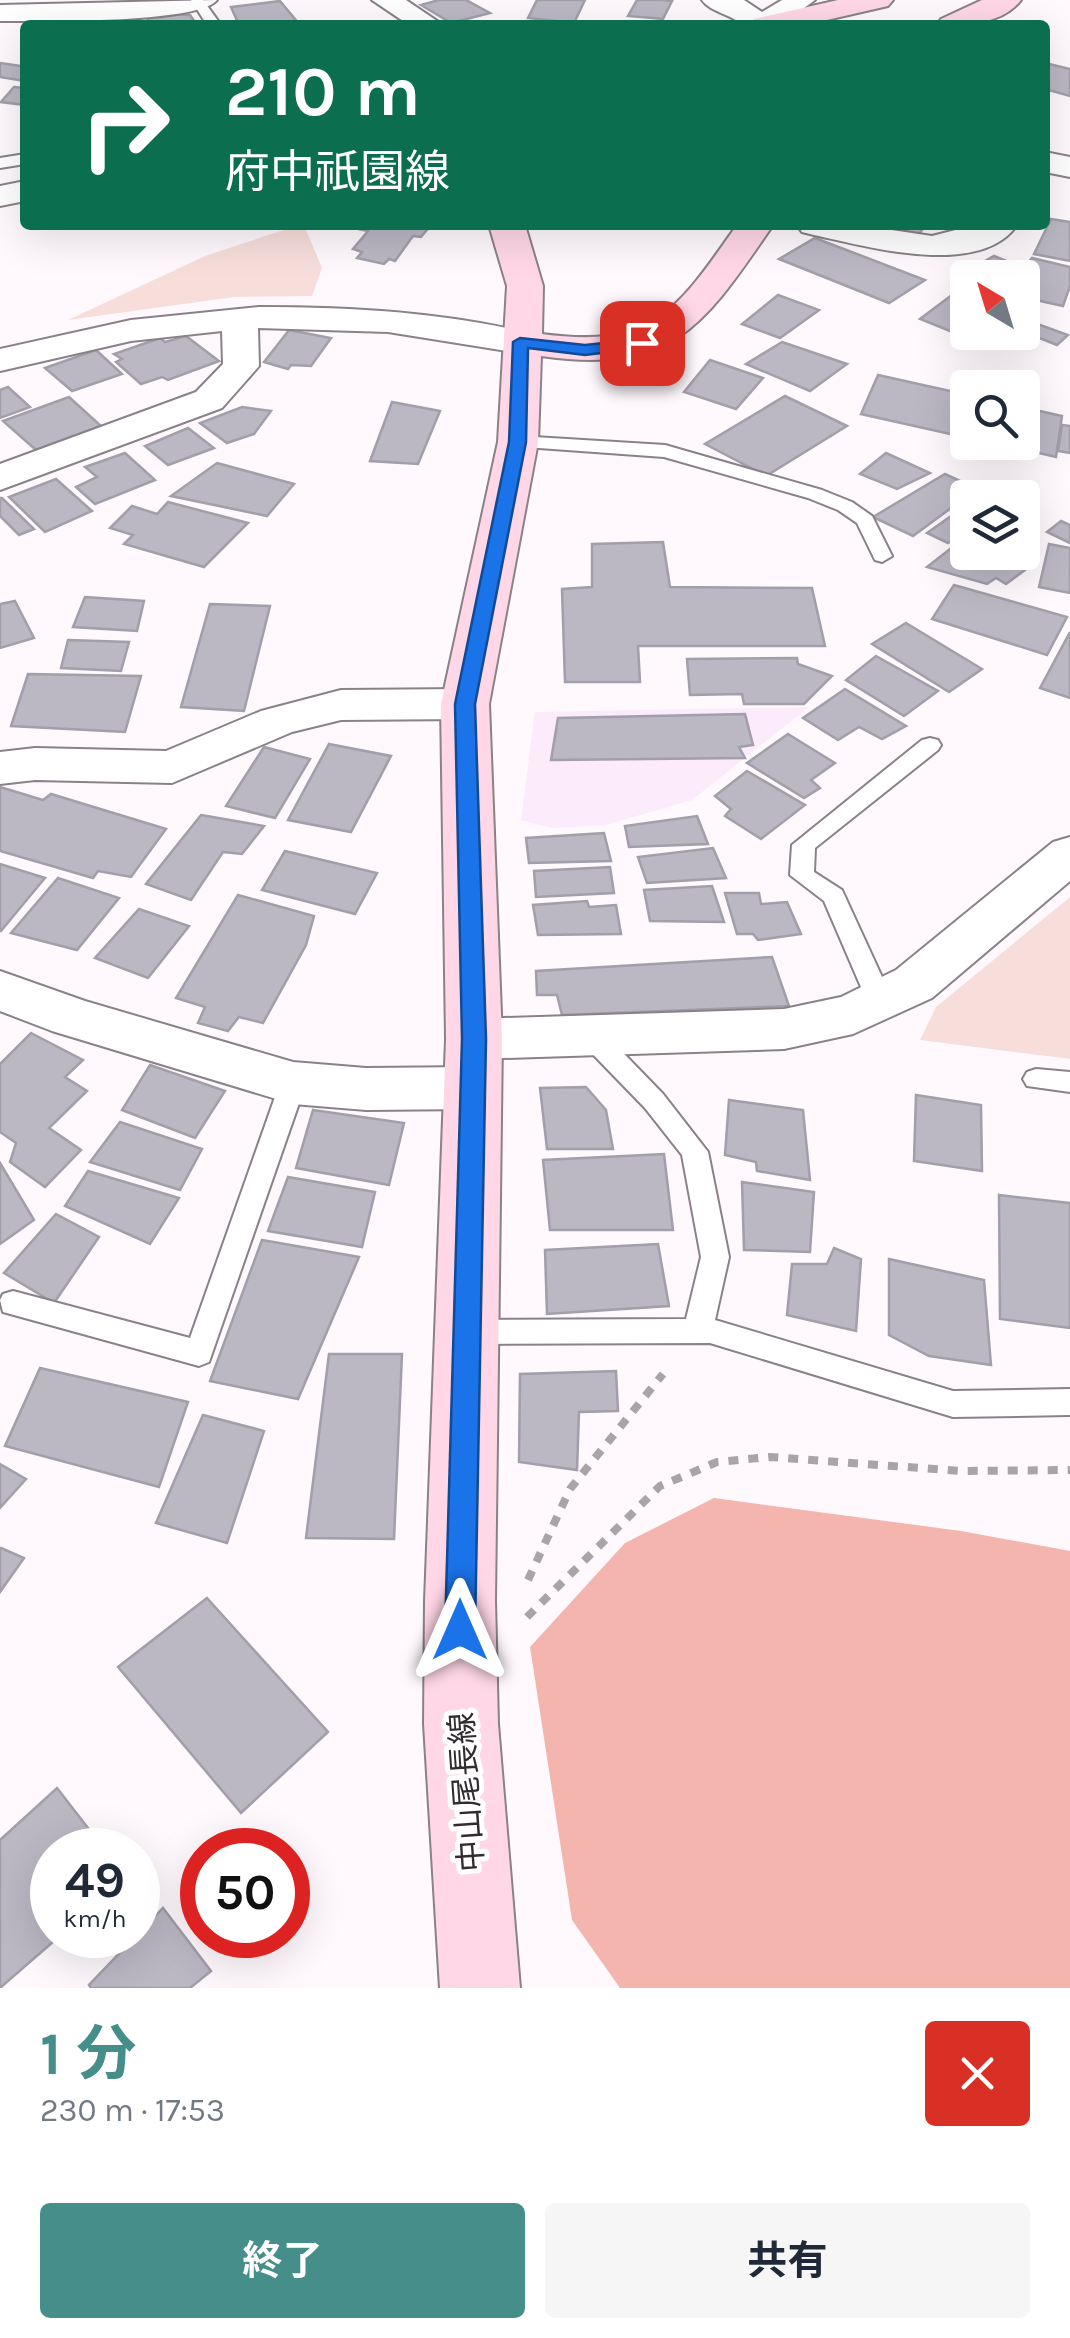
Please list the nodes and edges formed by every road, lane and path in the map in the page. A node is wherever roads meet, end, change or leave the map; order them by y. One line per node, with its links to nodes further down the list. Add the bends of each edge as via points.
1 (200, 0): 7 (street, via 131,11)
2 (386, 0): 8 (street)
3 (716, 0): 9 (street)
4 (801, 0): 10 (street)
5 (1006, 0): 13 (main road)
6 (889, 3): 11 (main road); 12 (main road)
7 (0, 13)
8 (420, 20)
9 (756, 20)
10 (770, 20)
11 (791, 20)
12 (859, 20)
13 (963, 20)
14 (508, 230): 19 (main road, 中山尾長線, via 524,286)
15 (751, 230): 19 (main road, via 712,287 665,335 613,350)
16 (840, 230): 17 (street, via 952,248)
17 (992, 230)
18 (240, 320): 19 (street, via 361,316); 20 (street, via 114,331); 22 (street, via 241,366 210,400)
19 (520, 342): 21 (main road, 中山尾長線)
20 (0, 360)
21 (518, 442): 23 (lane, via 665,451 815,494 865,520); 24 (main road, 中山尾長線)
22 (0, 478)
23 (882, 556)
24 (465, 704): 26 (street, via 340,705 276,721 172,767); 31 (main road, 中山尾長線)
25 (930, 745): 29 (lane, via 804,844 802,875 834,896)
26 (0, 768)
27 (1070, 854): 29 (street, via 914,984)
28 (0, 990): 34 (street)
29 (880, 1001): 30 (street, via 784,1030)
30 (590, 1035): 31 (street); 36 (lane, via 695,1152 715,1257)
31 (473, 1063): 34 (street, via 366,1089); 37 (main road, 中山尾長線)
32 (1036, 1079): 33 (lane)
33 (1070, 1082)
34 (292, 1084): 35 (lane, via 199,1354)
35 (13, 1303)
36 (698, 1330): 37 (lane); 38 (lane, via 953,1404); 40 (path, via 570,1489)
37 (466, 1332): 42 (main road, 中山尾長線, via 461,1724)
38 (1070, 1402)
39 (1070, 1470): 41 (path, via 960,1471 770,1457 717,1462 660,1486)
40 (523, 1591)
41 (516, 1629)
42 (480, 1988)

